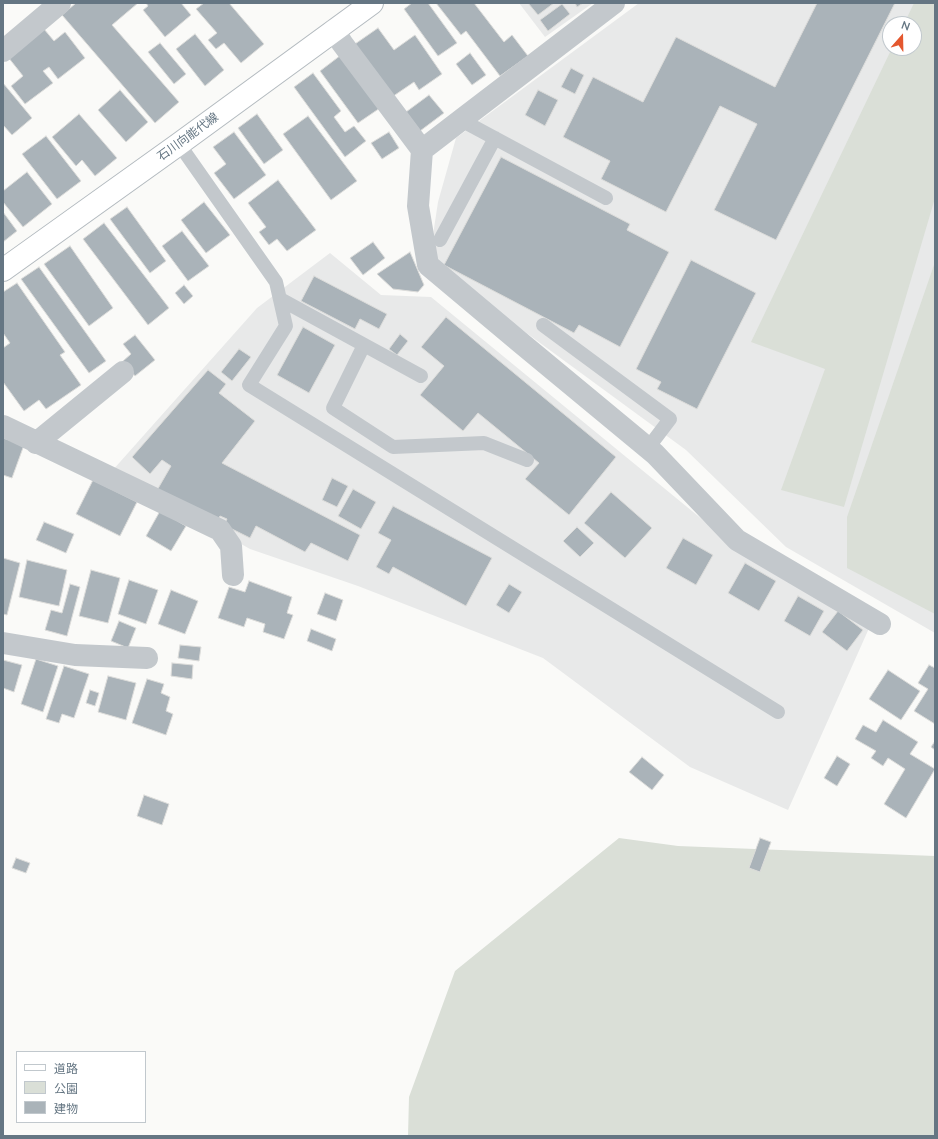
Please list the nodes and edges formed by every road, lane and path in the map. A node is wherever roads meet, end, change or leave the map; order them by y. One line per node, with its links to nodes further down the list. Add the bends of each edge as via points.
1 (60, 3): 5 (street)
2 (372, 3): 4 (main road, 石川向能代線)
3 (614, 3): 6 (street)
4 (334, 30): 8 (main road, 石川向能代線); 9 (street)
5 (3, 51)
6 (461, 120): 7 (lane); 9 (street)
7 (495, 138): 10 (lane); 11 (lane)
8 (179, 144): 12 (main road, 石川向能代線); 13 (lane, via 276,282)
9 (422, 150): 20 (street, via 418,206 428,265)
10 (606, 198)
11 (440, 240)
12 (3, 270)
13 (280, 299): 15 (lane); 26 (lane, via 286,326 249,385)
14 (543, 325): 20 (lane, via 670,419)
15 (364, 345): 17 (lane); 21 (lane, via 333,408 393,447 484,443)
16 (123, 372): 19 (street)
17 (421, 376)
18 (3, 426): 19 (street)
19 (36, 443): 22 (street, via 220,530 231,546)
20 (648, 448): 23 (street, via 737,540)
21 (527, 460)
22 (233, 576)
23 (880, 624)
24 (3, 643): 25 (street, via 75,655)
25 (147, 658)
26 (778, 712)

